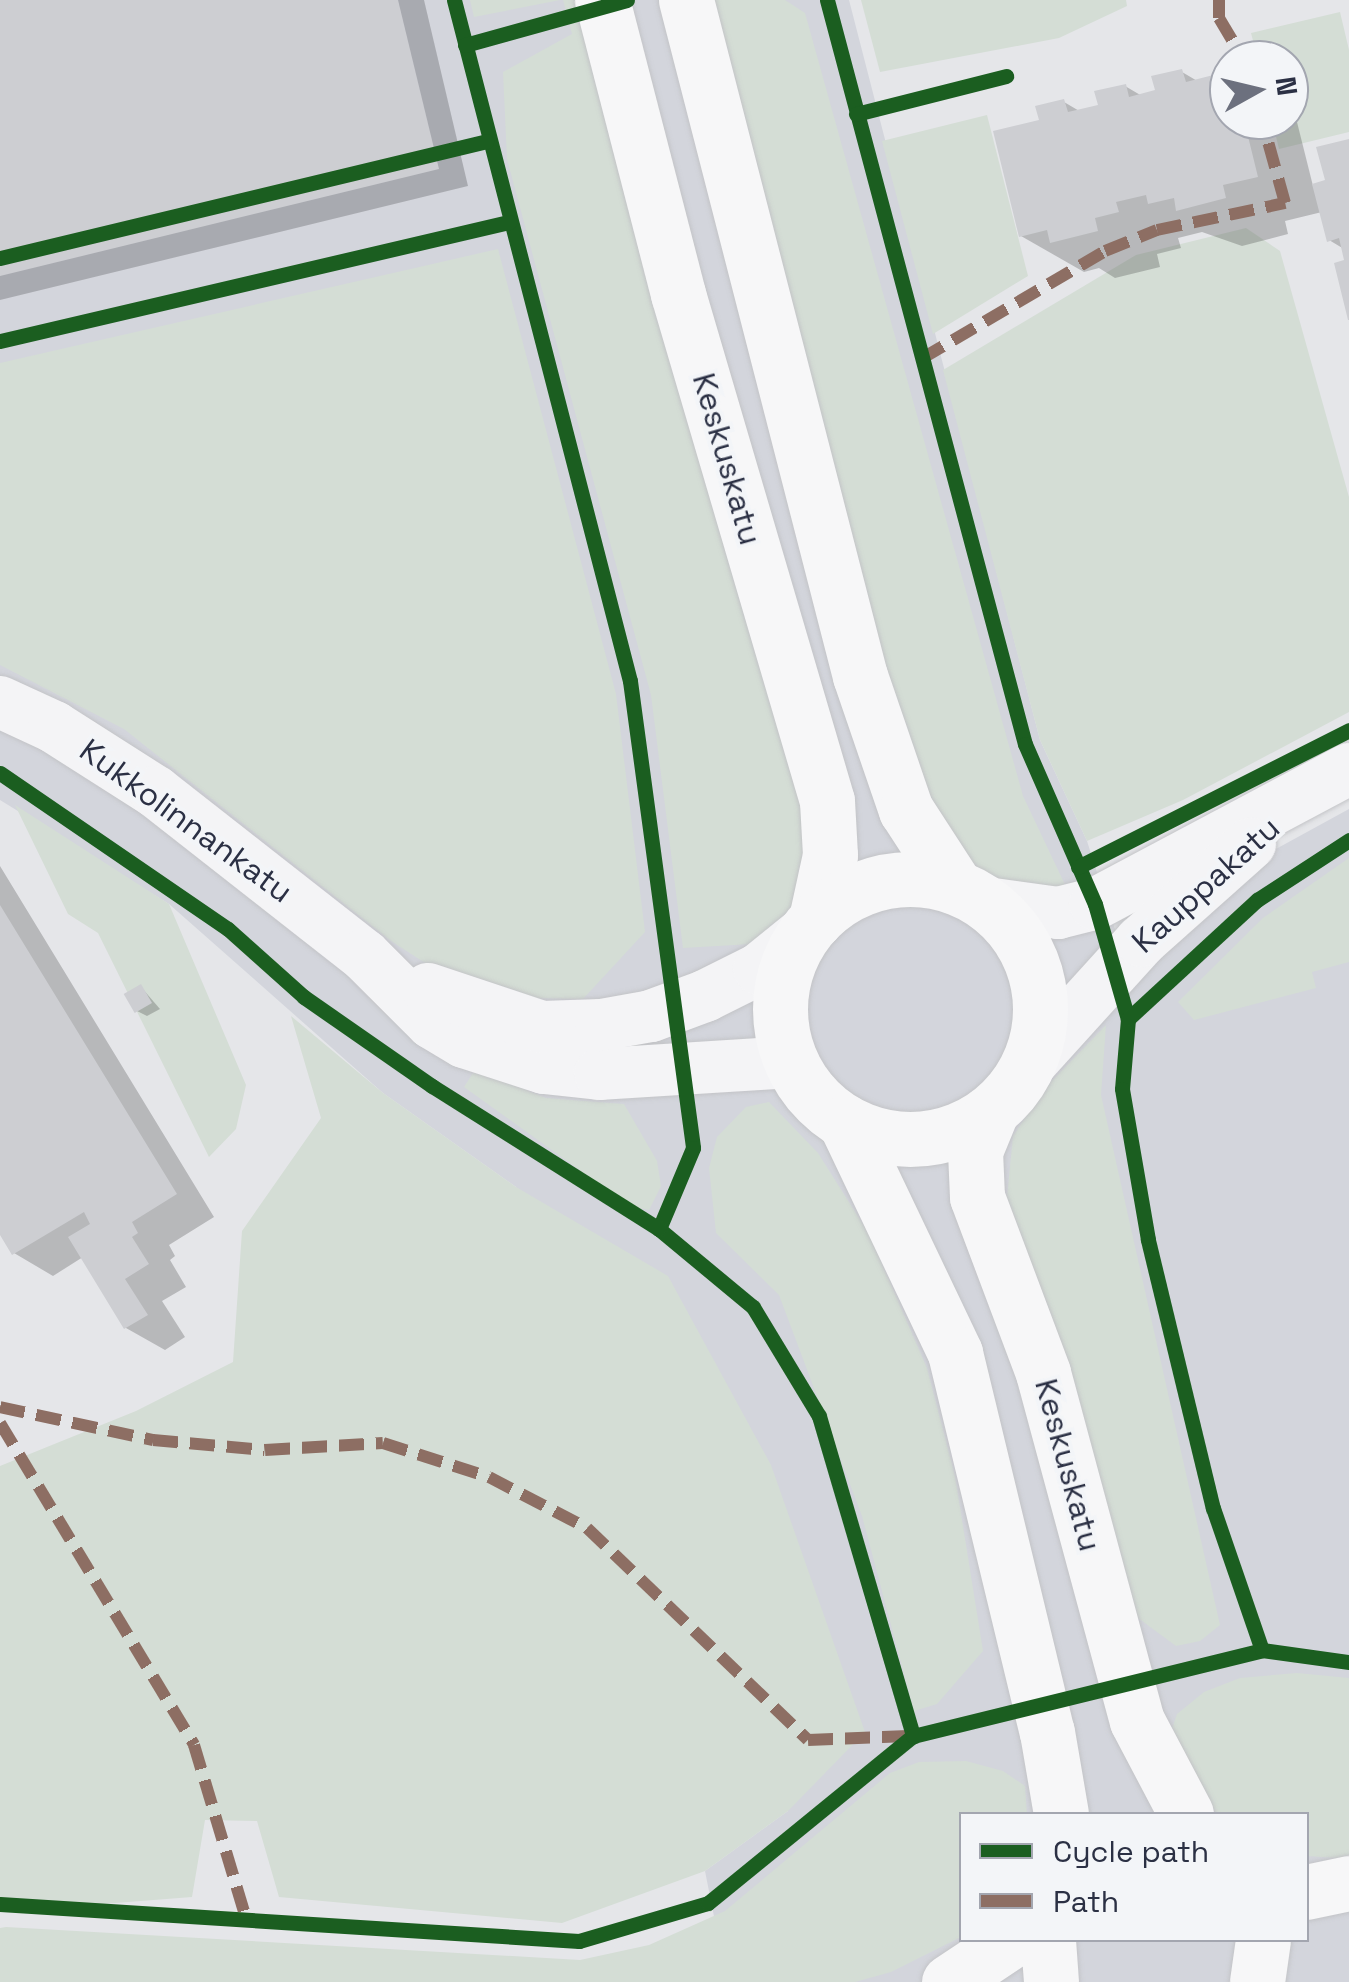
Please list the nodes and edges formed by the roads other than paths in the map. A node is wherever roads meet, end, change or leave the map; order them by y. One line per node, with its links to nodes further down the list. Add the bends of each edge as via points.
1 (602, 0): 6 (main road, Keskuskatu, via 678,294 827,801 830,854)
2 (686, 0): 5 (main road, via 860,676 906,810)
3 (0, 702): 7 (street, Kukkolinnankatu, via 54,727 156,792)
4 (1328, 781): 5 (street, Kauppakatu, via 1095,904 1058,913); 9 (street, Kauppakatu, via 1141,942)
5 (971, 895): 6 (main road, via 918,879 880,882 845,896); 9 (main road, via 1022,942 1033,966 1040,1017)
6 (811, 925): 7 (street, Kukkolinnankatu, via 759,969 705,996 650,1016 601,1024 542,1027 482,1011); 8 (main road, via 782,987)
7 (364, 954): 8 (street, Kukkolinnankatu, via 432,1023 464,1042 544,1068 600,1074)
8 (790, 1062): 11 (main road, via 813,1096)
9 (1026, 1068): 10 (main road)
10 (990, 1112): 11 (main road, via 964,1128 904,1140); 13 (main road, Keskuskatu, via 975,1151 977,1197 1043,1372 1138,1721)
11 (845, 1122): 12 (main road, via 955,1352 1048,1732)
12 (1061, 1812)
13 (1185, 1812)
14 (1349, 1883): 15 (main road)
15 (1309, 1891)
16 (1009, 1942): 19 (main road)
17 (1048, 1942): 20 (main road)
18 (1262, 1942): 21 (main road)
19 (949, 1982)
20 (1051, 1982)
21 (1256, 1982)

